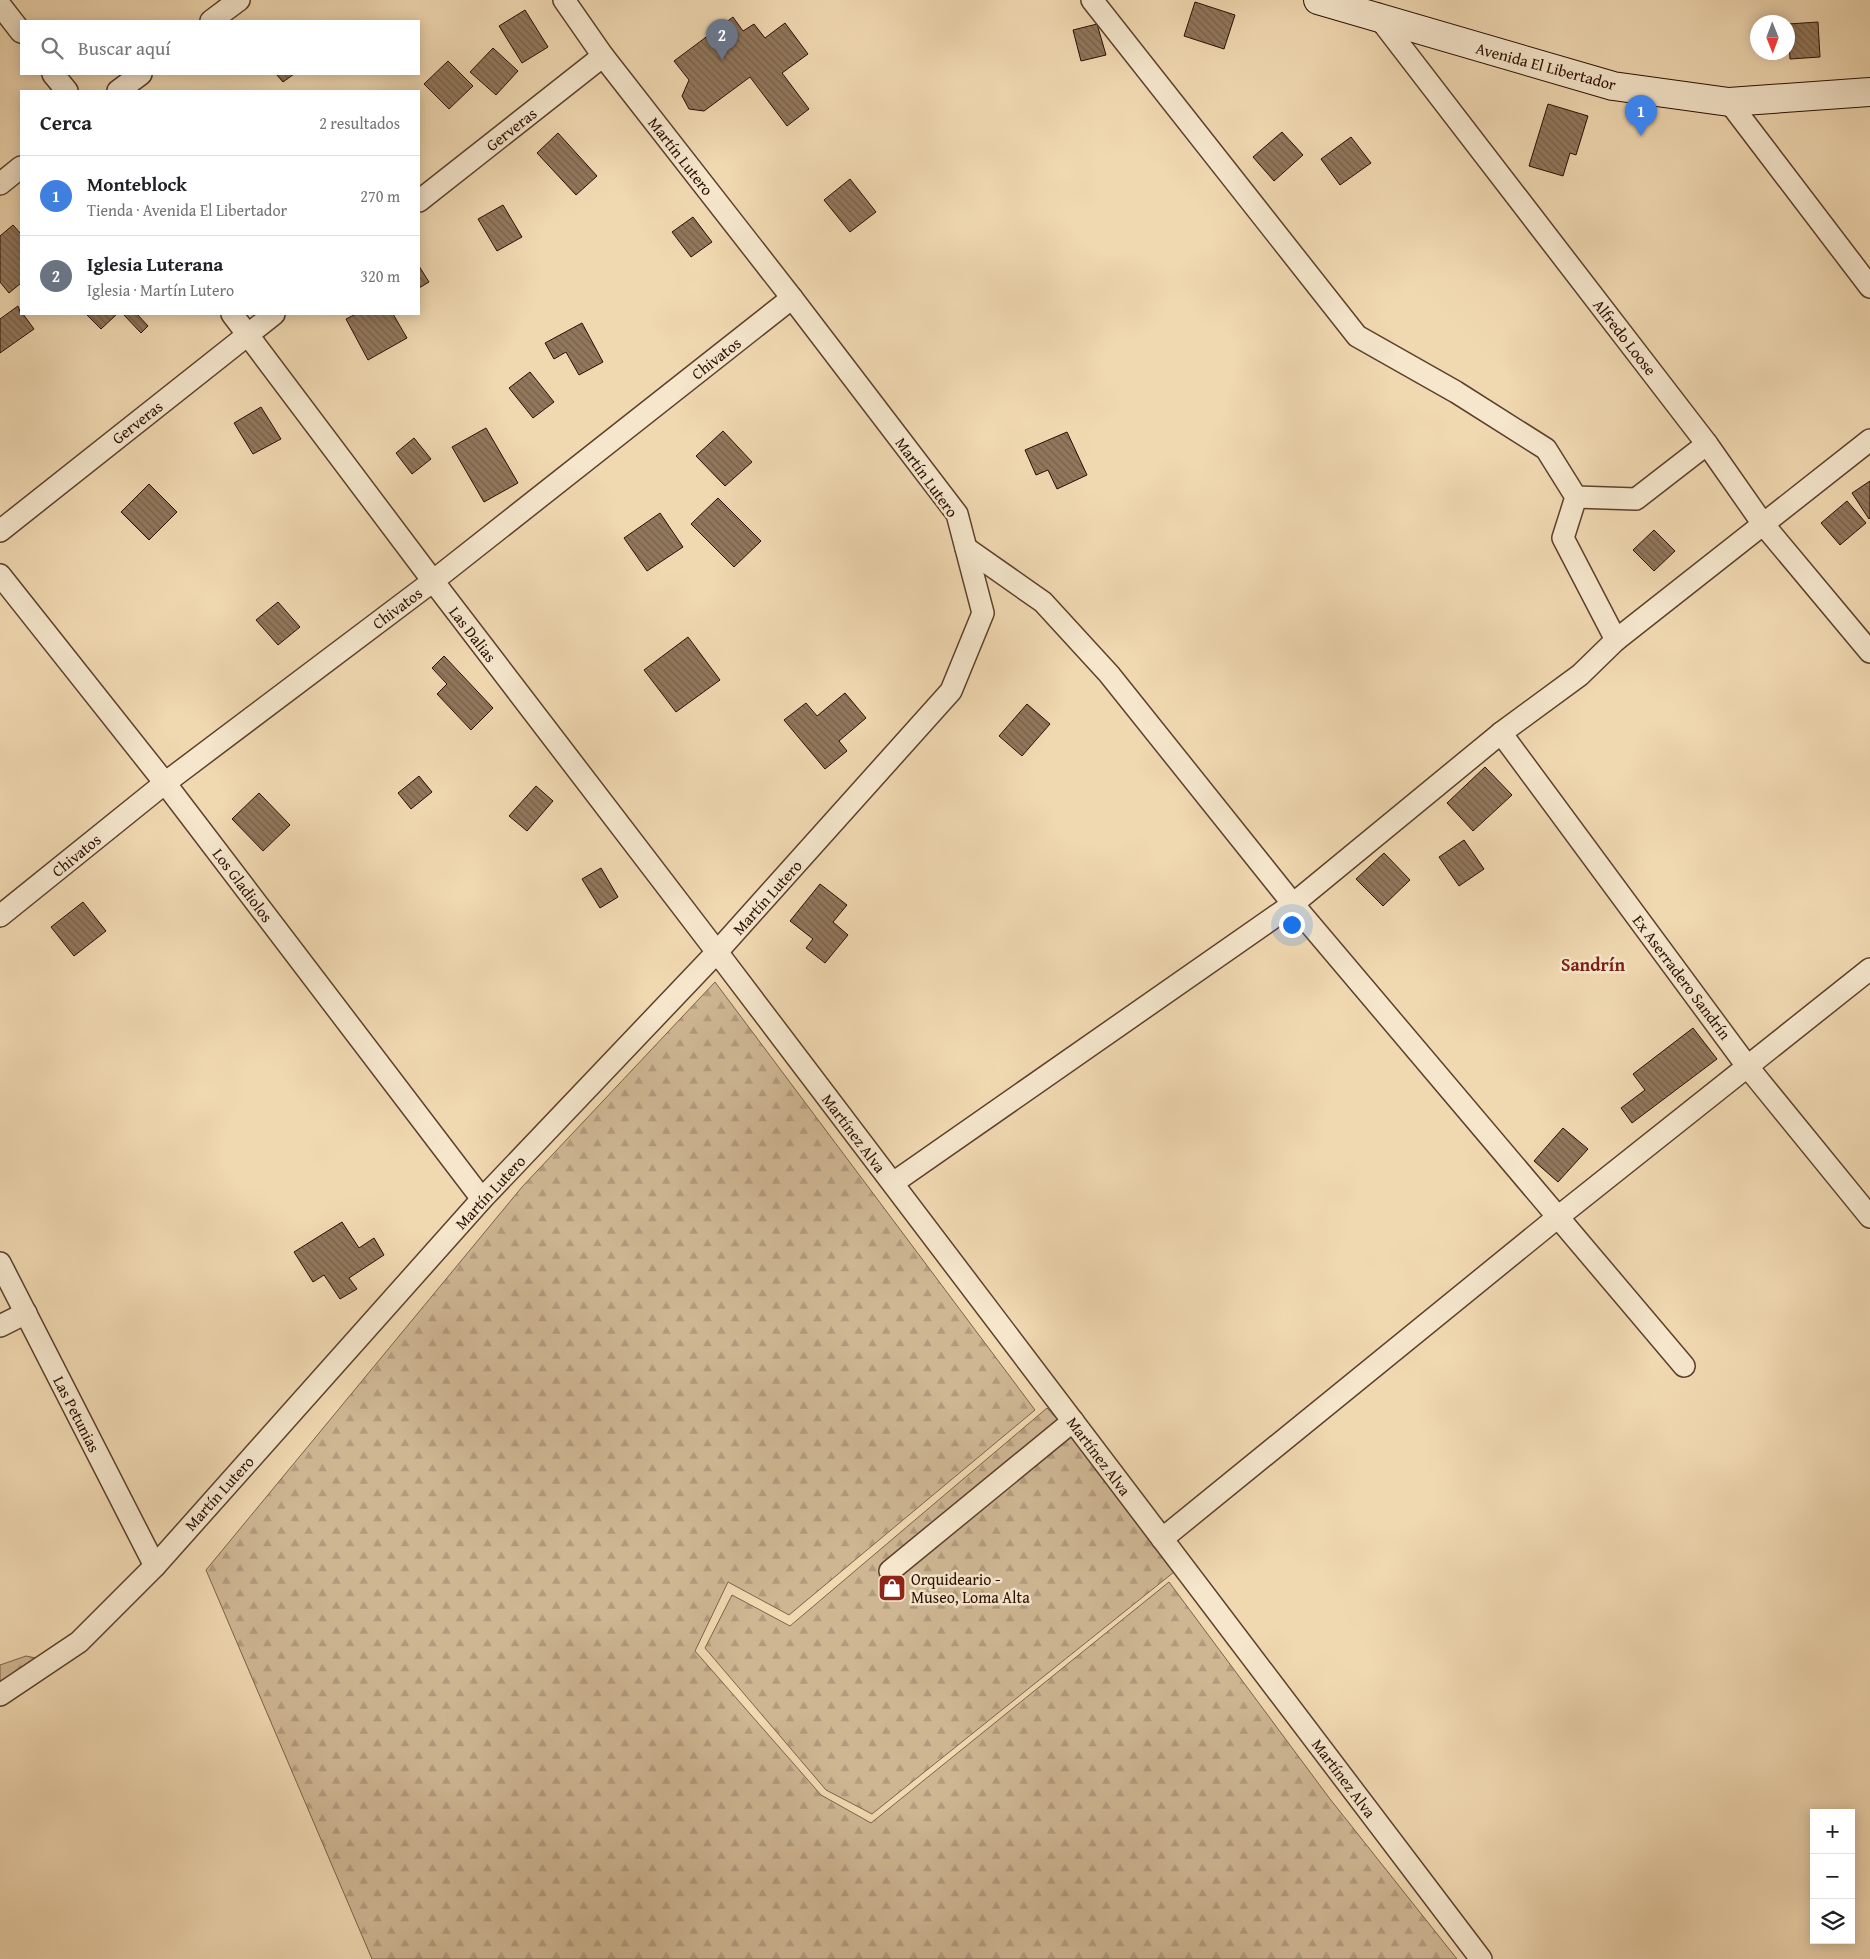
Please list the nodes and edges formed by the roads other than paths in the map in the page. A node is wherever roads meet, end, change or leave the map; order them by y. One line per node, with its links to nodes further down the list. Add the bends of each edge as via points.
1 (239, 0): 7 (street)
2 (564, 0): 9 (street, Martín Lutero)
3 (1092, 0): 26 (street, via 1357,336 1456,392 1546,449)
4 (1318, 0): 6 (main road, Avenida El Libertador)
5 (0, 5): 8 (street)
6 (1373, 10): 15 (main road, Avenida El Libertador, via 1613,86); 25 (street, Alfredo Loose)
7 (212, 20)
8 (20, 31)
9 (603, 56): 18 (street, Gerveras); 20 (street, Martín Lutero)
10 (54, 75): 12 (street)
11 (140, 75): 13 (street)
12 (66, 90)
13 (119, 90)
14 (1870, 92): 15 (main road, Avenida El Libertador)
15 (1729, 102): 19 (street)
16 (20, 168): 17 (street)
17 (0, 184)
18 (420, 200)
19 (1870, 287)
20 (792, 298): 29 (street, Martín Lutero, via 957,514); 31 (street, Chivatos)
21 (233, 315): 23 (street, Las Dalias)
22 (273, 315): 23 (street, Gerveras)
23 (247, 335): 28 (street, Gerveras); 31 (street, Las Dalias)
24 (1870, 440): 27 (street)
25 (1707, 444): 26 (street, via 1636,498); 27 (street, Alfredo Loose)
26 (1576, 497): 32 (street, via 1563,538)
27 (1763, 524): 32 (street); 33 (street, Alfredo Loose)
28 (0, 531)
29 (966, 548): 36 (street, via 1043,602 1102,666); 38 (street, Martín Lutero, via 983,613 951,691)
30 (0, 575): 35 (street, Los Gladiolos)
31 (433, 581): 35 (street, Chivatos); 38 (street, Las Dalias)
32 (1616, 640): 34 (street, via 1580,675)
33 (1870, 652)
34 (1501, 733): 36 (street); 40 (street, Ex Aserradero Sandrín)
35 (166, 783): 37 (street, Chivatos); 42 (street, Los Gladiolos)
36 (1293, 904): 41 (street); 43 (street)
37 (0, 916)
38 (718, 952): 41 (street, Martínez Alva); 42 (street, Martín Lutero)
39 (1870, 969): 40 (street)
40 (1748, 1066): 43 (street); 44 (street, Ex Aserradero Sandrín)
41 (893, 1183): 49 (street, Martínez Alva)
42 (482, 1199): 51 (street, Martín Lutero)
43 (1558, 1217): 48 (street); 50 (street)
44 (1870, 1217)
45 (0, 1263): 46 (street, Las Petunias)
46 (26, 1313): 47 (street); 51 (street, Las Petunias)
47 (0, 1326)
48 (1684, 1366)
49 (1073, 1421): 50 (street, Martínez Alva); 52 (street)
50 (1162, 1539): 54 (street, Martínez Alva)
51 (155, 1566): 53 (street, Martín Lutero, via 80,1642)
52 (890, 1571)
53 (0, 1695)
54 (1481, 1959)

